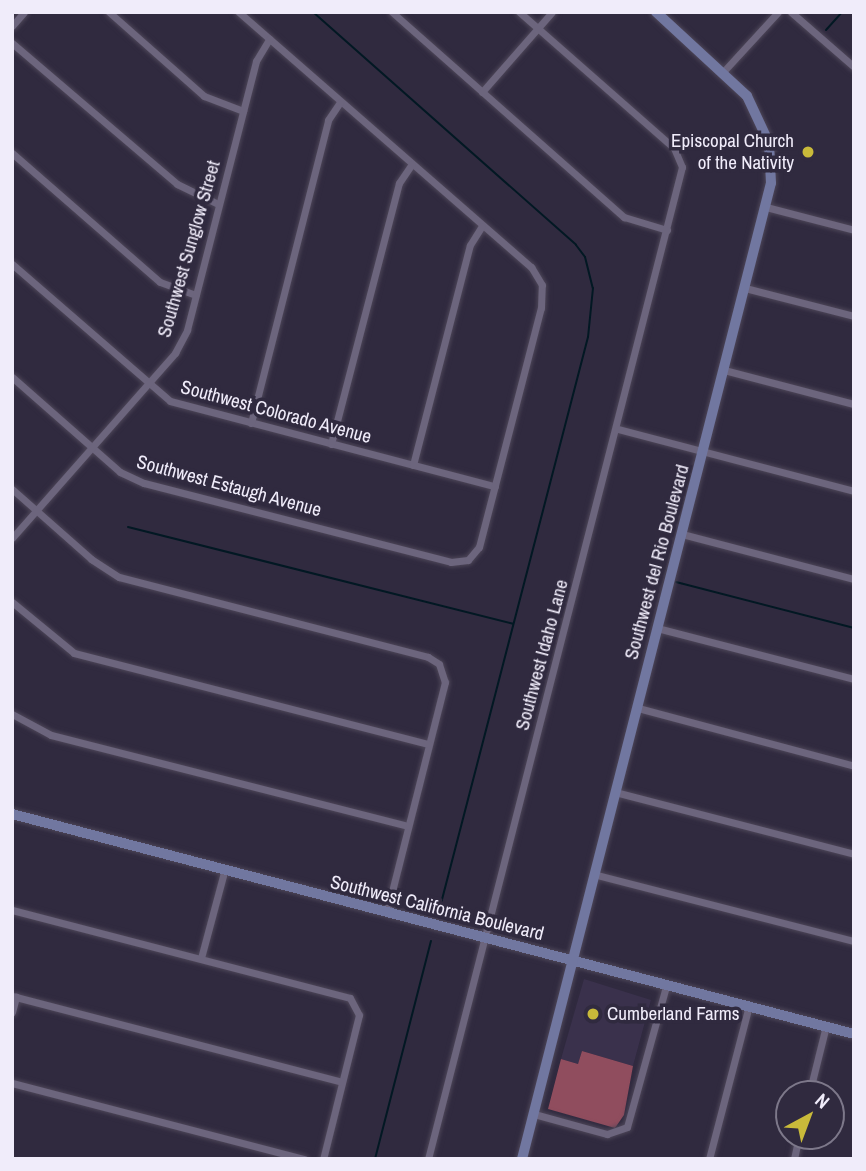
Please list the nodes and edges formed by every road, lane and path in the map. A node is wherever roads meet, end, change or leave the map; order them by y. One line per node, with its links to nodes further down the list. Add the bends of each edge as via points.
1 (24, 12): 10 (street)
2 (109, 12): 18 (street, via 204,96)
3 (239, 12): 12 (street)
4 (392, 12): 16 (street)
5 (519, 12): 11 (street)
6 (552, 12): 11 (street)
7 (778, 12): 15 (street)
8 (792, 12): 14 (street)
9 (661, 14): 15 (street, Southwest del Rio Boulevard)
10 (12, 26)
11 (538, 28): 16 (street); 24 (street, Southwest Idaho Lane, via 680,158 681,174)
12 (269, 39): 17 (street); 18 (street, Southwest Sunglow Street, via 258,54)
13 (12, 43): 21 (street, via 177,184)
14 (854, 67)
15 (723, 72): 22 (street, Southwest del Rio Boulevard, via 747,96 765,128 772,163)
16 (482, 92): 24 (street, via 624,217)
17 (340, 102): 20 (street); 34 (street, via 328,120)
18 (243, 111): 21 (street, Southwest Sunglow Street)
19 (12, 153): 28 (street, via 160,282)
20 (412, 164): 23 (street); 36 (street, via 399,183)
21 (218, 204): 28 (street, Southwest Sunglow Street)
22 (766, 207): 25 (street); 27 (street, Southwest del Rio Boulevard)
23 (482, 226): 39 (street, via 470,245); 40 (street, via 531,267 542,285 541,308)
24 (667, 230): 35 (street, Southwest Idaho Lane)
25 (854, 230)
26 (12, 264): 32 (street, Southwest Colorado Avenue)
27 (745, 288): 29 (street); 30 (street, Southwest del Rio Boulevard)
28 (196, 295): 32 (street, Southwest Sunglow Street, via 175,354)
29 (854, 316)
30 (724, 370): 33 (street); 38 (street, Southwest del Rio Boulevard)
31 (12, 377): 37 (street, Southwest Estaugh Avenue)
32 (149, 384): 34 (street, Southwest Colorado Avenue, via 170,401); 37 (street, Southwest Sunglow Street)
33 (854, 404)
34 (251, 424): 36 (street, Southwest Colorado Avenue)
35 (618, 429): 38 (street); 62 (street, Southwest Idaho Lane)
36 (331, 444): 39 (street, Southwest Colorado Avenue)
37 (93, 449): 40 (street, Southwest Estaugh Avenue, via 120,472 144,483 451,562 468,560 479,547); 43 (street, Southwest Sunglow Street)
38 (703, 454): 42 (street); 44 (street, Southwest del Rio Boulevard)
39 (414, 465): 40 (street, Southwest Colorado Avenue)
40 (495, 486)
41 (12, 489): 43 (street)
42 (854, 491)
43 (37, 511): 45 (street, Southwest Sunglow Street); 52 (street, via 119,578 428,657 439,664 445,682)
44 (682, 534): 46 (street); 48 (street, Southwest del Rio Boulevard)
45 (12, 538)
46 (854, 579)
47 (12, 602): 52 (street, via 74,653)
48 (657, 628): 49 (street); 50 (street, Southwest del Rio Boulevard)
49 (854, 679)
50 (638, 708): 53 (street); 54 (street, Southwest del Rio Boulevard)
51 (12, 714): 56 (street, via 51,734)
52 (429, 744): 56 (street)
53 (854, 766)
54 (615, 792): 57 (street); 59 (street, Southwest del Rio Boulevard)
55 (12, 814): 58 (street, Southwest California Boulevard)
56 (408, 825): 61 (street)
57 (854, 854)
58 (223, 872): 61 (street, Southwest California Boulevard); 64 (street)
59 (593, 874): 63 (street); 65 (street, Southwest del Rio Boulevard)
60 (12, 910): 64 (street)
61 (387, 912): 62 (street, Southwest California Boulevard)
62 (484, 938): 65 (street, Southwest California Boulevard); 78 (street, Southwest Idaho Lane)
63 (854, 941)
64 (201, 957): 73 (street, via 340,993 357,1005 359,1015)
65 (572, 960): 66 (street, Southwest California Boulevard); 75 (street, Southwest del Rio Boulevard)
66 (666, 986): 68 (street, Southwest California Boulevard); 75 (street, via 627,1127 607,1134)
67 (14, 997): 69 (street); 73 (street)
68 (748, 1009): 70 (street, Southwest California Boulevard); 80 (street)
69 (12, 1012)
70 (826, 1026): 71 (street, Southwest California Boulevard); 72 (street)
71 (854, 1034)
72 (813, 1080)
73 (342, 1082): 77 (street)
74 (12, 1083): 76 (street)
75 (534, 1114): 79 (street, Southwest del Rio Boulevard)
76 (304, 1159)
77 (323, 1159)
78 (428, 1159)
79 (522, 1159)
80 (709, 1159)

